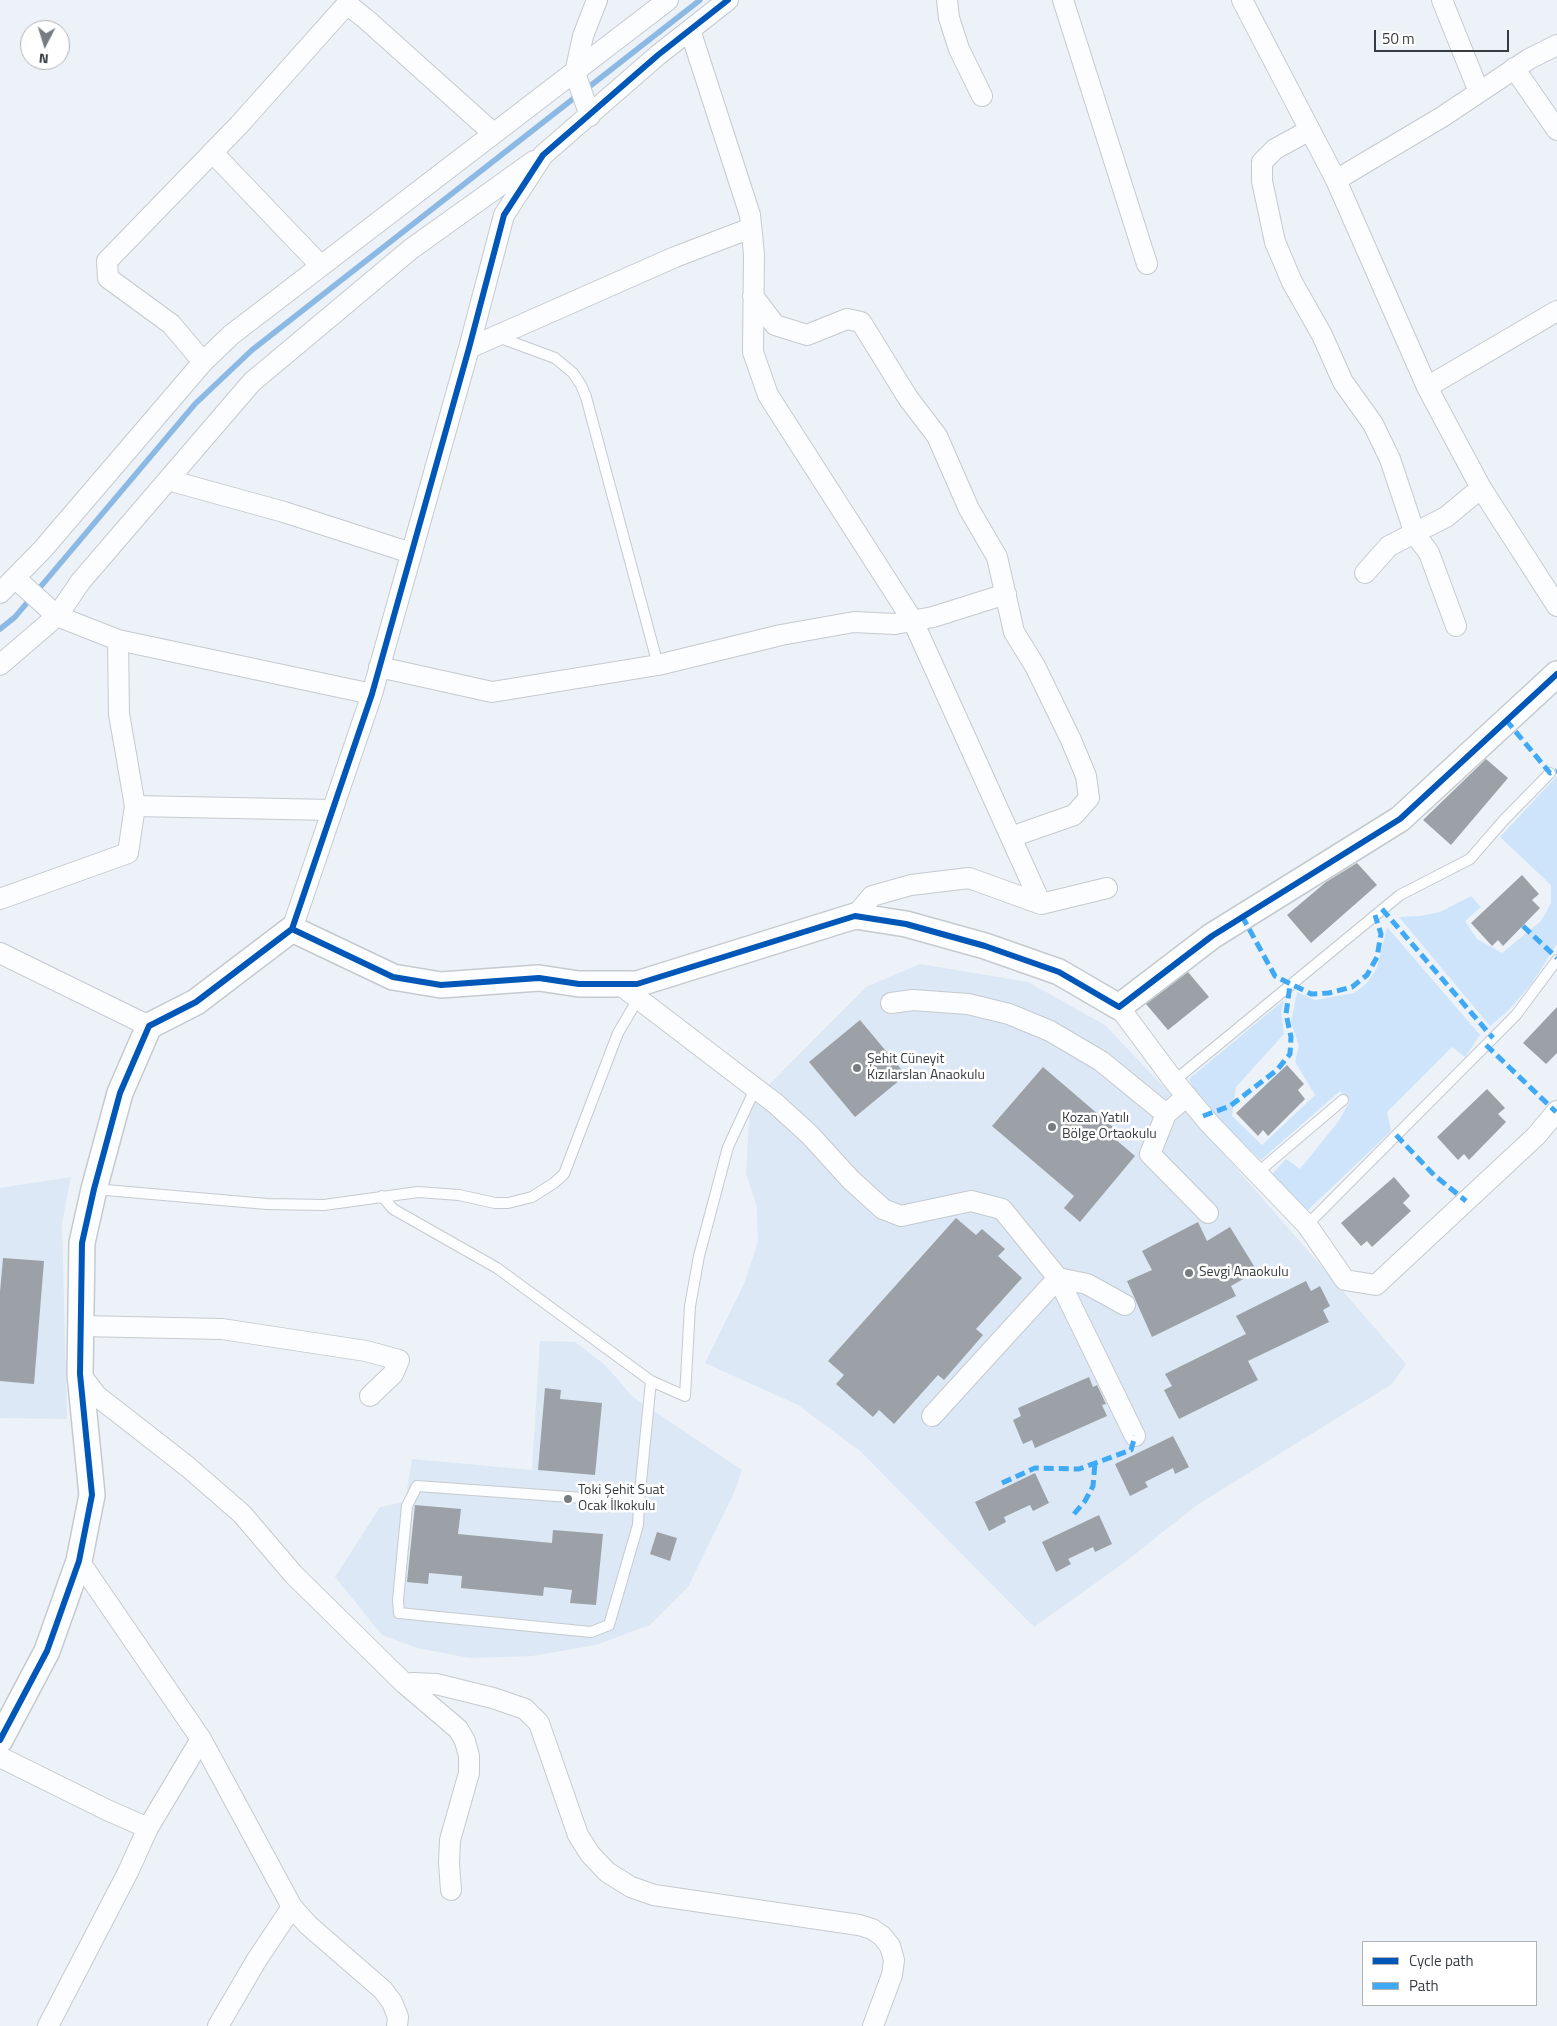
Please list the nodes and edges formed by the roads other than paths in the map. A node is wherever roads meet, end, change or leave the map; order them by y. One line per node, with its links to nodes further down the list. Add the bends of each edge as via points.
1 (597, 0): 12 (street, via 583,36)
2 (668, 0): 12 (street)
3 (728, 0): 9 (street)
4 (947, 0): 14 (street, via 959,49)
5 (1063, 0): 23 (street)
6 (1242, 0): 16 (street)
7 (1442, 0): 13 (street)
8 (344, 2): 18 (street); 19 (street)
9 (690, 30): 15 (street); 22 (street, via 750,215)
10 (1557, 45): 11 (street)
11 (1514, 68): 13 (street); 17 (street)
12 (575, 73): 15 (street); 18 (street)
13 (1479, 92): 21 (street)
14 (982, 96)
15 (590, 116): 20 (street)
16 (1310, 130): 21 (street); 33 (street, via 1276,149 1262,162 1262,182 1274,242 1343,382 1373,424 1390,459)
17 (1557, 130)
18 (493, 134): 24 (street)
19 (213, 153): 24 (street); 29 (street, via 107,261 108,278 171,324)
20 (542, 155): 28 (street, via 504,215); 31 (street, via 411,249 252,382)
21 (1336, 180): 30 (street)
22 (751, 228): 25 (street); 27 (street, via 675,257)
23 (1147, 264)
24 (322, 266): 29 (street, via 231,335)
25 (753, 296): 38 (street, via 775,325 807,335 847,319 861,322 908,398 937,436 968,509 997,557); 41 (street, via 753,352 768,395)
26 (1557, 311): 30 (street)
27 (496, 336): 28 (street); 45 (lane, via 554,358 581,385)
28 (469, 348): 34 (street)
29 (203, 362): 36 (street)
30 (1427, 387): 32 (street)
31 (168, 480): 34 (street, via 284,512); 40 (street, via 81,582)
32 (1482, 488): 33 (street, via 1446,517); 39 (street)
33 (1415, 534): 35 (street, via 1389,546); 42 (street, via 1429,553)
34 (412, 554): 46 (street)
35 (1365, 573)
36 (15, 578): 37 (street); 40 (street)
37 (0, 593)
38 (1006, 594): 41 (street, via 933,618); 52 (street, via 1014,632 1035,666 1071,740 1086,776 1089,798 1074,815)
39 (1557, 606)
40 (57, 616): 43 (street); 44 (street)
41 (913, 621): 45 (street, via 895,624 854,622); 52 (street)
42 (1456, 626)
43 (118, 640): 48 (street); 50 (street, via 119,714)
44 (0, 664)
45 (658, 665): 46 (street, via 492,692)
46 (380, 667): 48 (street)
47 (1557, 674): 62 (street, via 1400,819 1220,931)
48 (372, 694): 51 (street)
49 (1550, 773): 64 (lane, via 1470,859 1400,895)
50 (135, 806): 51 (street); 54 (street, via 128,853)
51 (332, 810): 57 (street)
52 (1011, 837): 55 (street)
53 (1107, 888): 55 (street)
54 (0, 898)
55 (1041, 904): 56 (street, via 969,878 911,885 872,896)
56 (855, 916): 60 (street, via 637,984); 62 (street, via 906,924 1003,952 1059,972)
57 (292, 929): 60 (street, via 393,977 441,985 539,978); 63 (street, via 196,1002)
58 (0, 953): 63 (street)
59 (1557, 960): 74 (lane, via 1516,1015)
60 (629, 992): 65 (street); 72 (lane, via 618,1033 564,1174 554,1183 532,1197 508,1203 436,1192)
61 (891, 1003): 69 (street, via 913,1000 968,1004 1009,1014 1050,1031 1101,1061)
62 (1119, 1007): 64 (street)
63 (149, 1026): 71 (street, via 120,1093)
64 (1174, 1081): 66 (street)
65 (755, 1089): 75 (street, via 810,1135 883,1209 901,1216 971,1201 1002,1209); 79 (lane, via 728,1147 699,1256 690,1306 685,1396)
66 (1187, 1096): 69 (street); 70 (street)
67 (1343, 1100): 70 (lane)
68 (1557, 1111): 74 (street, via 1536,1136 1376,1285 1345,1280)
69 (1166, 1114): 73 (street, via 1150,1154)
70 (1257, 1173): 74 (street)
71 (94, 1189): 72 (lane, via 276,1204 324,1205); 77 (street, via 82,1244)
72 (382, 1196): 79 (lane, via 392,1209 497,1268)
73 (1208, 1213)
74 (1307, 1224)
75 (1058, 1278): 76 (street, via 1087,1284); 81 (street); 82 (street)
76 (1125, 1305)
77 (81, 1326): 78 (street); 80 (street, via 222,1330 366,1350 399,1360 394,1374)
78 (80, 1374): 84 (street, via 92,1495); 85 (street, via 97,1396 242,1514 294,1575)
79 (651, 1381): 83 (lane)
80 (370, 1396)
81 (932, 1416)
82 (1135, 1436)
83 (640, 1502): 83 (lane, via 638,1525 609,1625 591,1632 399,1613 407,1506 417,1486)
84 (79, 1561): 86 (street); 87 (street, via 47,1651)
85 (405, 1684): 90 (street, via 458,1729 469,1756 469,1773 450,1840); 95 (street, via 436,1684 525,1709 539,1723 578,1835 607,1872 631,1887 654,1895 872,1928 890,1946 894,1960 892,1975)
86 (201, 1738): 89 (street); 91 (street)
87 (0, 1740)
88 (0, 1757): 89 (street)
89 (148, 1828): 92 (street)
90 (450, 1890)
91 (292, 1907): 93 (street); 94 (street, via 308,1925 383,1990 398,2017)
92 (48, 2026)
93 (218, 2026)
94 (397, 2026)
95 (873, 2026)

